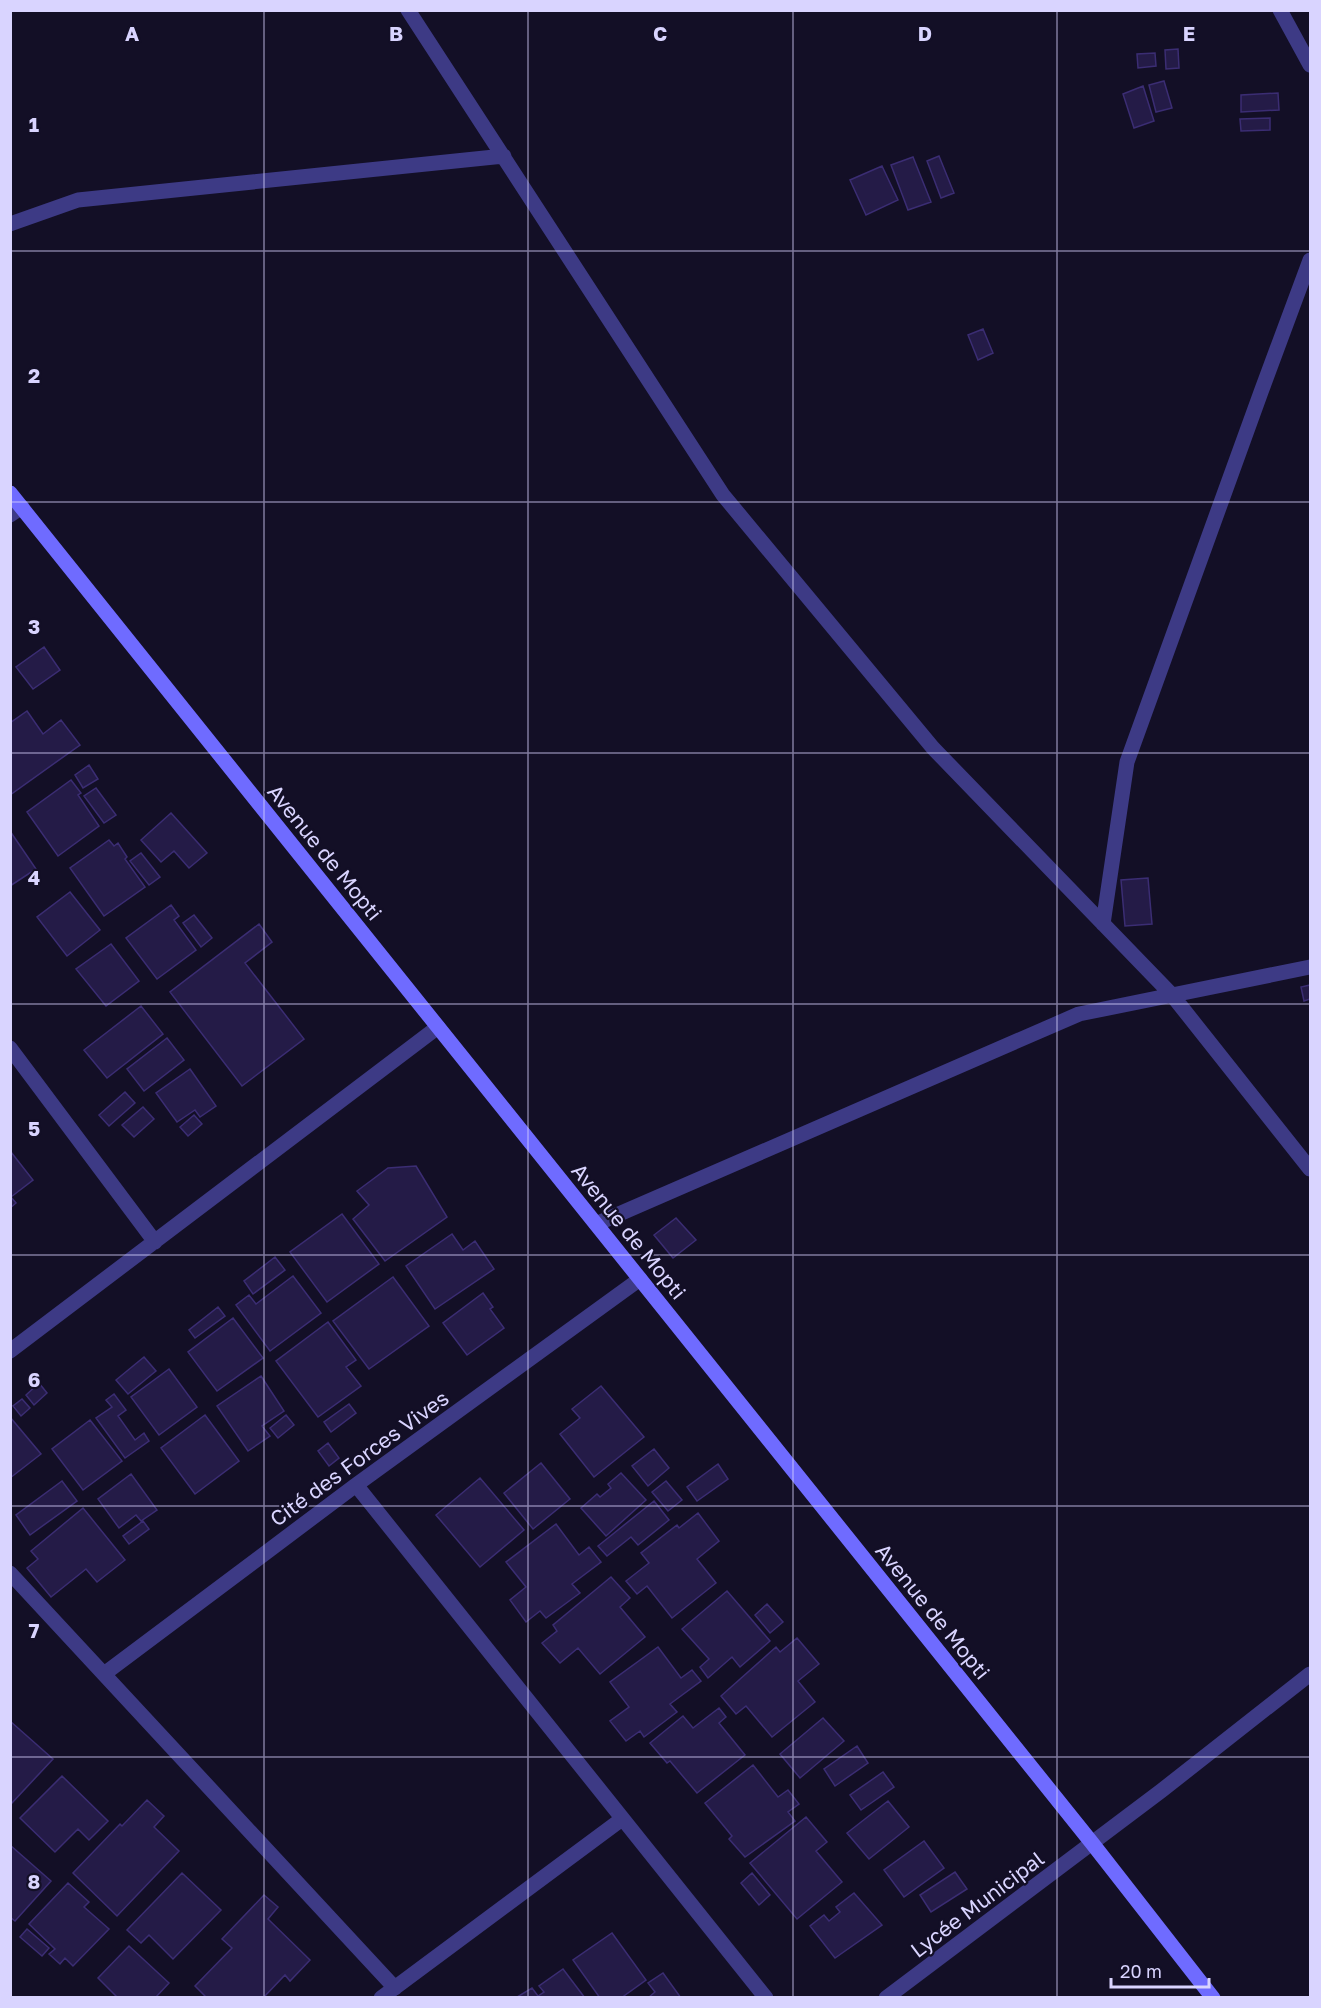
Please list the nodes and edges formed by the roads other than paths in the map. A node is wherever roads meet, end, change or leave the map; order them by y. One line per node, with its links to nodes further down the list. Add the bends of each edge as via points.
1 (408, 10): 4 (street)
2 (1280, 10): 3 (street)
3 (1311, 65)
4 (504, 156): 5 (street, via 78,200); 9 (street, via 723,495 933,748)
5 (10, 224)
6 (1311, 260): 9 (street, via 1127,762)
7 (10, 493): 8 (street, Avenue de Mopti)
8 (16, 511): 12 (street, Avenue de Mopti)
9 (1103, 924): 11 (street)
10 (1311, 967): 11 (street)
11 (1172, 995): 14 (street); 15 (street, via 1079,1014)
12 (438, 1027): 15 (street, Avenue de Mopti); 16 (street)
13 (10, 1048): 16 (street)
14 (1311, 1168)
15 (596, 1224): 17 (street, Avenue de Mopti)
16 (155, 1242): 18 (street)
17 (640, 1279): 19 (street, Cité des Forces Vives); 24 (street, Avenue de Mopti)
18 (10, 1351)
19 (356, 1485): 21 (street, Cité des Forces Vives); 23 (street)
20 (10, 1573): 21 (street)
21 (104, 1674): 25 (street)
22 (1311, 1674): 24 (street, Lycée Municipal)
23 (622, 1818): 25 (street); 27 (street)
24 (1092, 1843): 28 (street, Lycée Municipal); 29 (street, Avenue de Mopti)
25 (394, 1988): 26 (street)
26 (381, 1998)
27 (766, 1998)
28 (886, 1998)
29 (1213, 1998)

